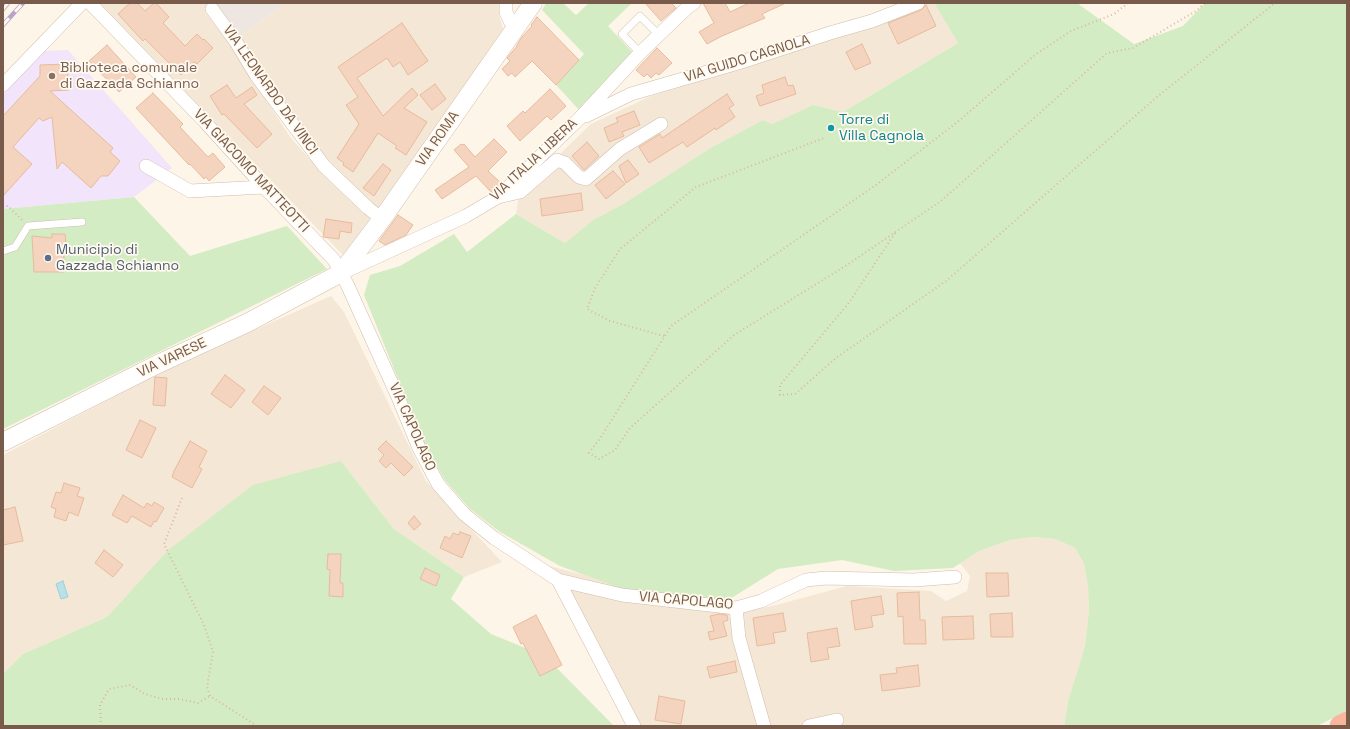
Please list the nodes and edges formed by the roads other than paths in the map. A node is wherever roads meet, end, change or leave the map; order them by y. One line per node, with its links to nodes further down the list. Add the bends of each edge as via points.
1 (82, 3): 11 (street)
2 (90, 3): 15 (street, VIA GIACOMO MATTEOTTI)
3 (506, 3): 8 (street, via 506,12)
4 (533, 3): 8 (main road, VIA ROMA)
5 (918, 3): 12 (street, VIA GUIDO CAGNOLA, via 872,22 631,94)
6 (689, 4): 9 (street, VIA ITALIA LIBERA)
7 (212, 9): 17 (street, VIA LEONARDO DA VINCI, via 324,166)
8 (516, 26): 17 (main road, VIA ROMA)
9 (659, 35): 10 (street, VIA ITALIA LIBERA); 10 (lane, via 640,16 622,34)
10 (640, 53): 12 (street, VIA ITALIA LIBERA)
11 (3, 85)
12 (578, 119): 16 (street, VIA ITALIA LIBERA)
13 (661, 124): 16 (street, via 620,149 586,179 579,177 565,163 557,160 520,192)
14 (146, 166): 15 (street, via 190,191)
15 (264, 187): 20 (street, VIA GIACOMO MATTEOTTI, via 334,260)
16 (498, 197): 20 (street, VIA ITALIA LIBERA, via 466,216)
17 (382, 219): 20 (main road, VIA ROMA)
18 (82, 222): 19 (lane, via 28,226 15,247)
19 (3, 251)
20 (341, 273): 21 (main road, VIA VARESE, via 247,323 158,364); 23 (street, VIA CAPOLAGO, via 419,448 438,484 464,514 494,538)
21 (3, 442)
22 (955, 577): 24 (street, VIA CAPOLAGO, via 914,580 806,580 761,601)
23 (558, 580): 24 (street, VIA CAPOLAGO, via 622,595); 27 (street, VIA CAPOLAGO)
24 (736, 608): 28 (street, via 739,638)
25 (837, 720): 29 (street)
26 (1347, 722): 30 (highway)
27 (634, 726)
28 (764, 726)
29 (809, 726)
30 (1341, 726)

